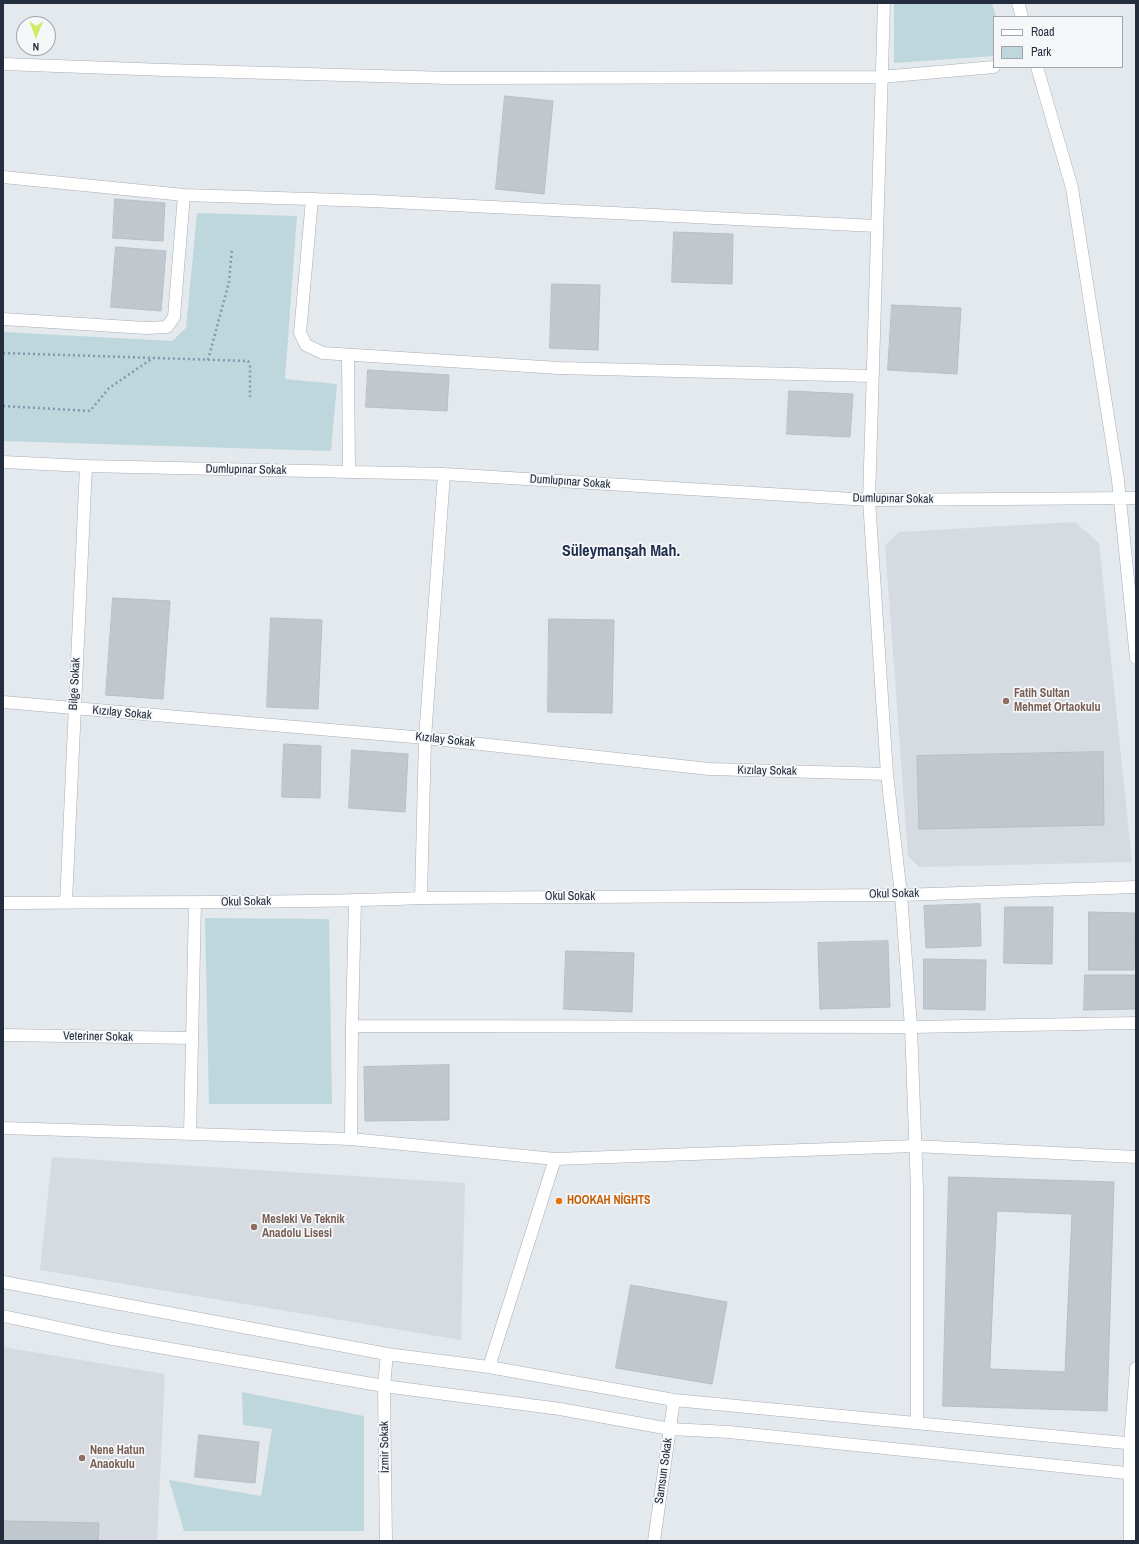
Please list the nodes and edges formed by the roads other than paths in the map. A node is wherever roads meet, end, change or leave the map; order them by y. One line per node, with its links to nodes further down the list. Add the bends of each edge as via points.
1 (884, 3): 7 (street)
2 (1018, 3): 3 (street)
3 (1022, 16)
4 (3, 64): 7 (street, via 449,78)
5 (993, 67): 7 (street)
6 (1037, 68): 19 (street, via 1072,188)
7 (880, 77): 11 (street)
8 (3, 177): 9 (street)
9 (184, 195): 10 (street); 12 (street, via 174,317 166,327)
10 (312, 199): 11 (street); 13 (street, via 300,333 306,345 323,353)
11 (876, 226): 14 (street)
12 (3, 319)
13 (348, 355): 14 (street, via 559,368); 17 (street)
14 (872, 376): 21 (street)
15 (3, 462): 16 (street, Dumlupınar Sokak)
16 (86, 466): 17 (street, Dumlupınar Sokak); 24 (street, Bilge Sokak)
17 (349, 472): 18 (street, Dumlupınar Sokak)
18 (444, 474): 21 (street, Dumlupınar Sokak); 25 (street)
19 (1120, 498): 20 (street, Dumlupınar Sokak); 21 (street, Dumlupınar Sokak); 22 (street)
20 (1136, 498)
21 (869, 500): 26 (street)
22 (1136, 658)
23 (3, 702): 24 (street, Kızılay Sokak)
24 (74, 708): 25 (street, Kızılay Sokak); 31 (street, Bilge Sokak)
25 (426, 738): 26 (street, Kızılay Sokak, via 709,769); 29 (street)
26 (887, 774): 28 (street)
27 (1136, 887): 28 (street, Okul Sokak)
28 (901, 895): 29 (street, Okul Sokak); 36 (street)
29 (421, 898): 30 (street, Okul Sokak)
30 (355, 901): 33 (street, Okul Sokak); 35 (street)
31 (66, 902): 32 (street, Okul Sokak); 33 (street, Okul Sokak)
32 (3, 903)
33 (195, 903): 38 (street)
34 (1136, 1023): 36 (street)
35 (352, 1026): 36 (street); 41 (street)
36 (911, 1027): 42 (street)
37 (3, 1036): 38 (street, Veteriner Sokak)
38 (192, 1038): 40 (street)
39 (3, 1128): 40 (street)
40 (190, 1134): 41 (street)
41 (351, 1139): 44 (street)
42 (914, 1146): 43 (street); 44 (street); 52 (street, via 917,1190)
43 (1136, 1157)
44 (555, 1159): 48 (street)
45 (3, 1282): 47 (street)
46 (3, 1316): 50 (street, via 107,1338)
47 (387, 1354): 48 (street); 50 (street, İzmir Sokak)
48 (489, 1367): 51 (street)
49 (1136, 1368): 54 (street)
50 (384, 1386): 53 (street, via 560,1409); 56 (street, İzmir Sokak)
51 (674, 1400): 52 (street); 53 (street, Samsun Sokak)
52 (916, 1422): 54 (street)
53 (670, 1429): 55 (street, via 729,1432); 57 (street, Samsun Sokak)
54 (1133, 1444): 55 (street)
55 (1134, 1474): 58 (street)
56 (386, 1541)
57 (654, 1541)
58 (1130, 1541)

